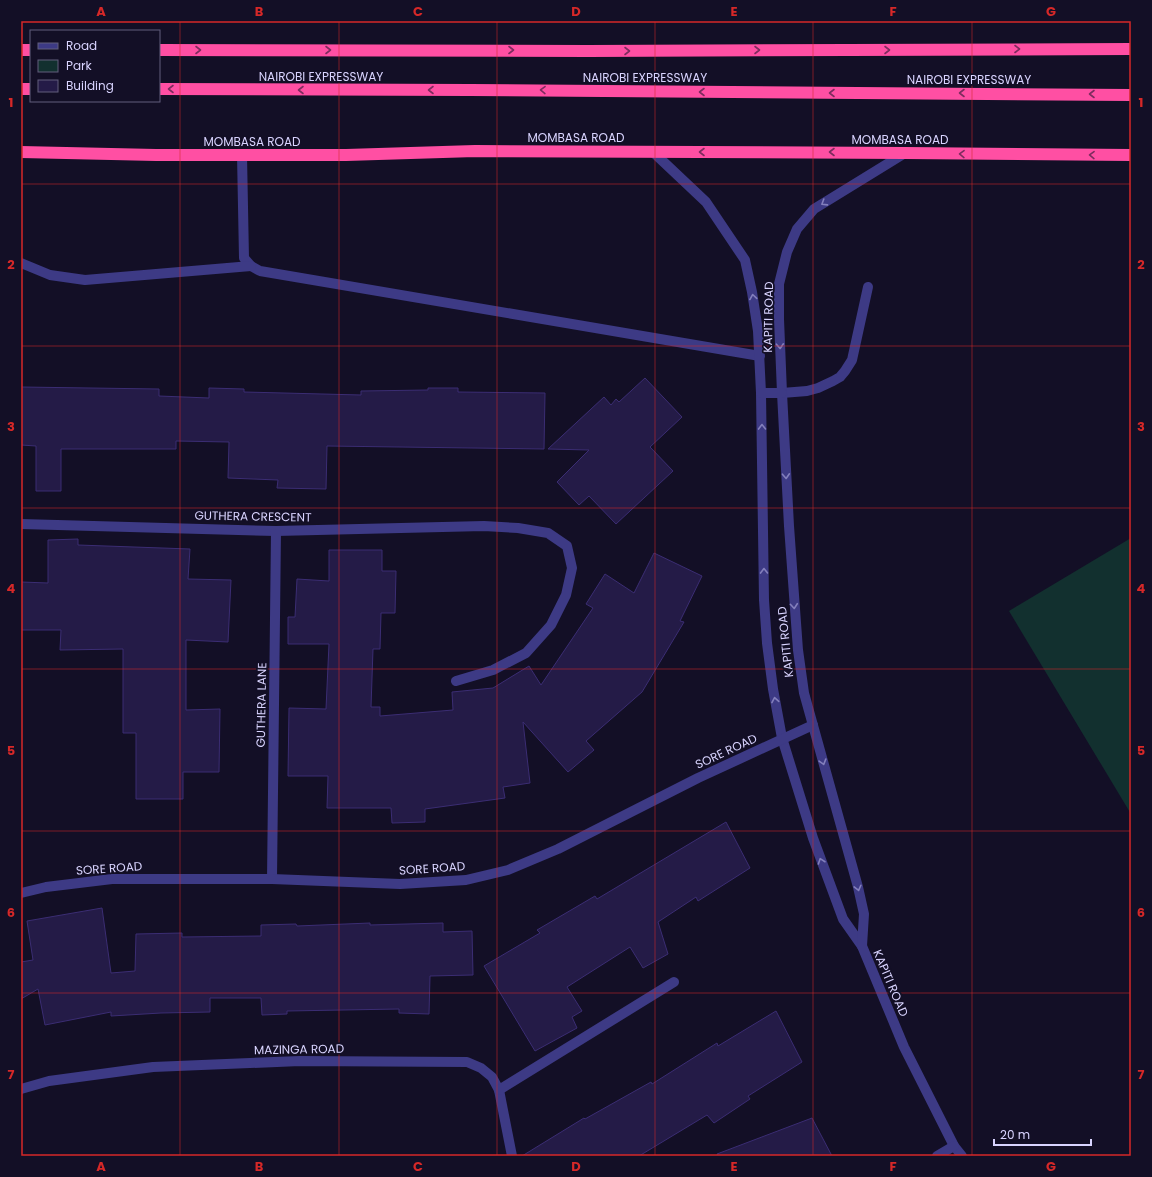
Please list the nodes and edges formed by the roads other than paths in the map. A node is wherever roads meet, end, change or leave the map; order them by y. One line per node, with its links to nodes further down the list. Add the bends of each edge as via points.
1 (1131, 49): 2 (highway, one-way to 1)
2 (160, 50)
3 (160, 89): 4 (highway, NAIROBI EXPRESSWAY, one-way to 3)
4 (1131, 94)
5 (21, 152): 8 (highway, MOMBASA ROAD)
6 (652, 152): 7 (highway, MOMBASA ROAD, one-way to 6); 8 (highway, MOMBASA ROAD, via 475,151); 13 (street, one-way to 6, via 745,260 706,202)
7 (904, 153): 9 (highway, MOMBASA ROAD, one-way to 7); 15 (street, KAPITI ROAD, one-way to 15, via 814,209 797,229 787,252 779,284)
8 (242, 155): 11 (street, via 244,258)
9 (1131, 155)
10 (21, 263): 11 (street, via 50,275 85,280)
11 (251, 266): 13 (street, via 260,271)
12 (868, 287): 15 (street, via 852,360 840,377 818,388)
13 (760, 356): 14 (street)
14 (761, 393): 15 (street); 20 (street, one-way to 14, via 766,636)
15 (782, 393): 19 (street, KAPITI ROAD, one-way to 19, via 798,650 804,693)
16 (21, 524): 17 (street, GUTHERA CRESCENT)
17 (276, 531): 18 (street, GUTHERA CRESCENT, via 484,526 548,533 567,546 572,568 566,595 551,625 526,653 493,670); 21 (street, GUTHERA LANE)
18 (456, 681)
19 (813, 725): 20 (street, SORE ROAD); 23 (street, KAPITI ROAD, one-way to 23, via 864,914)
20 (782, 738): 21 (street, SORE ROAD, via 558,849 508,870 466,880 400,884); 23 (street, one-way to 20, via 843,919 829,884)
21 (272, 879): 22 (street, SORE ROAD, via 112,879 46,887)
22 (21, 894)
23 (862, 946): 27 (street, KAPITI ROAD, via 904,1047)
24 (674, 982): 26 (street)
25 (21, 1089): 26 (street, MAZINGA ROAD, via 49,1081 153,1067 332,1061 466,1062 481,1068 492,1077)
26 (499, 1090): 28 (street, MAZINGA ROAD)
27 (954, 1146): 29 (street); 30 (street, KAPITI ROAD)
28 (512, 1156)
29 (937, 1156)
30 (962, 1156)

